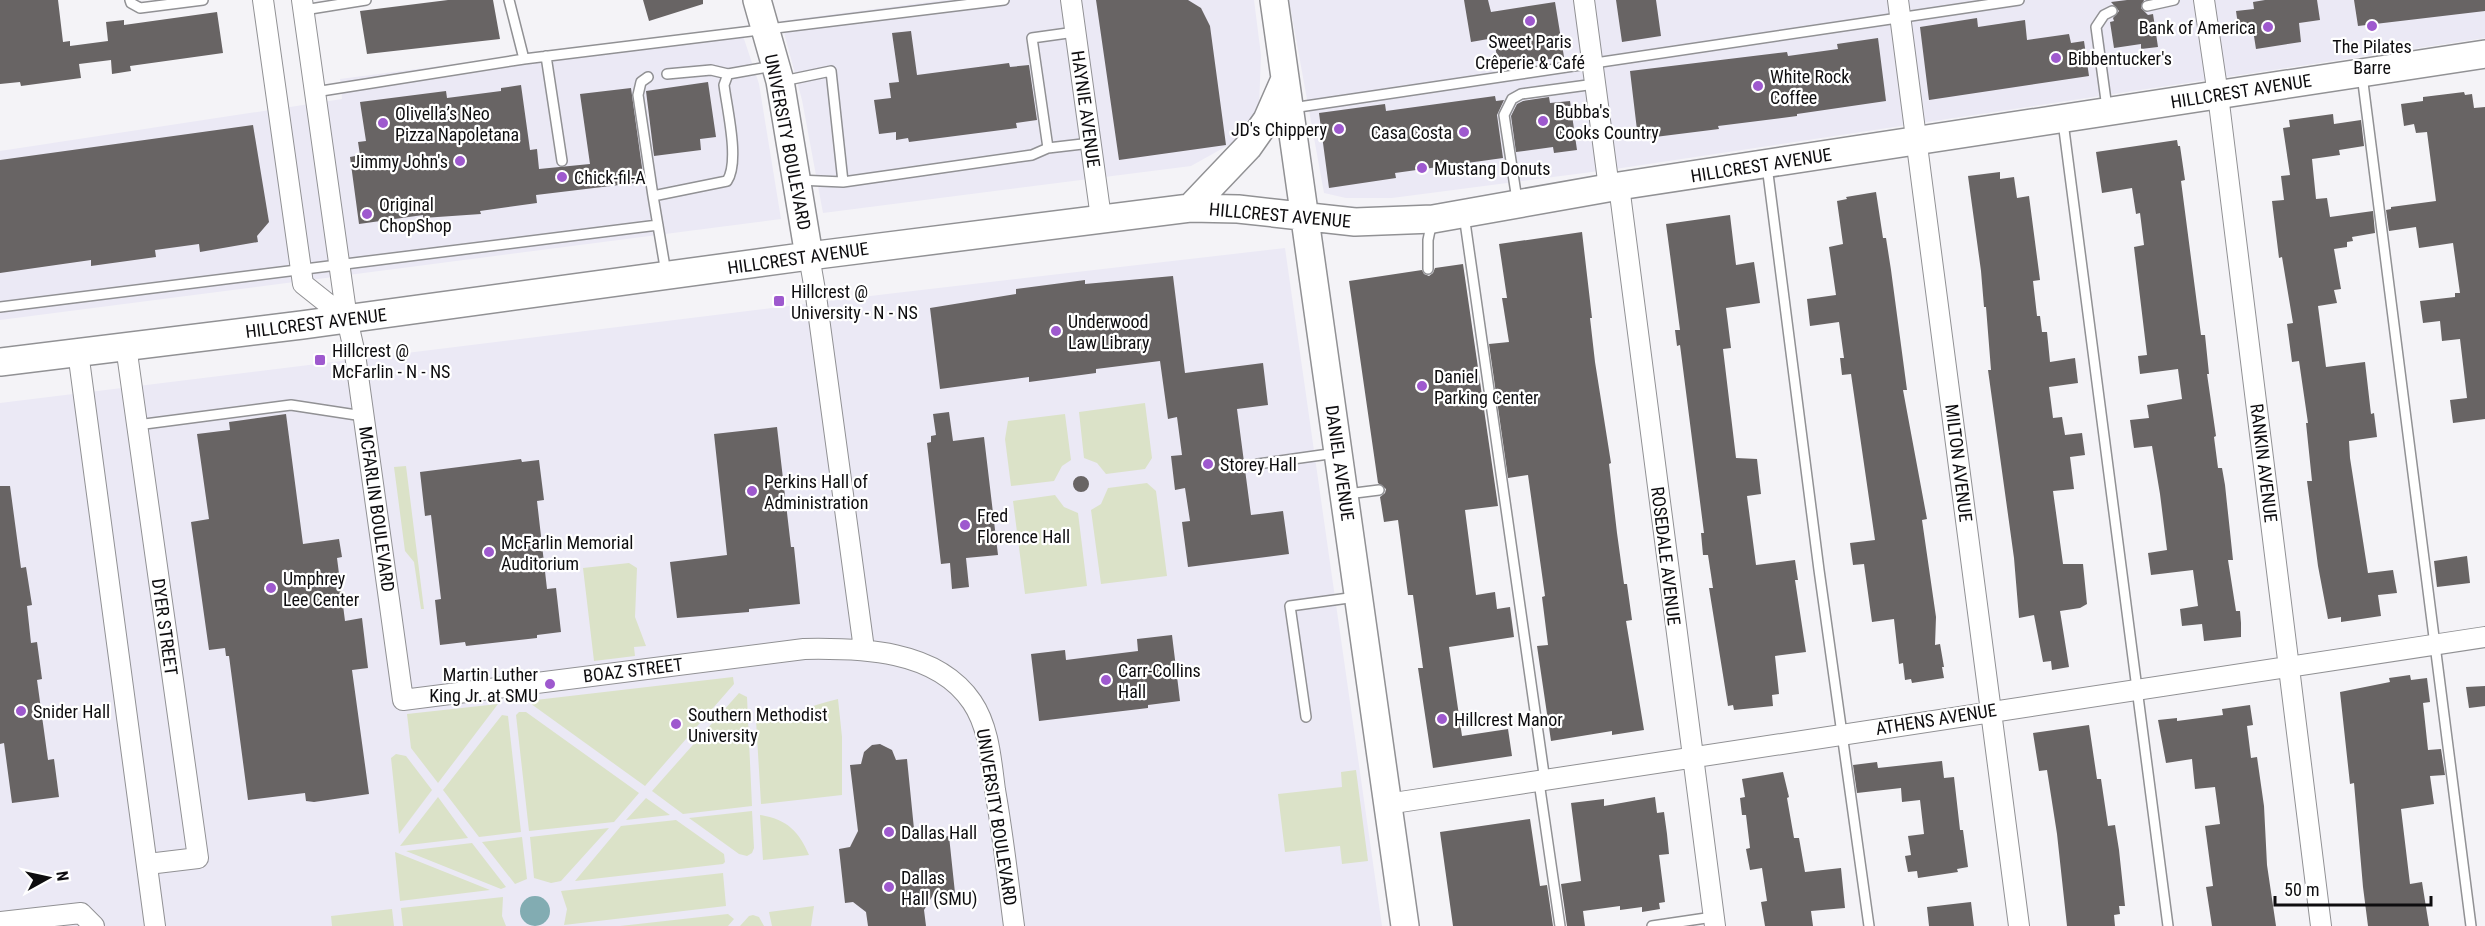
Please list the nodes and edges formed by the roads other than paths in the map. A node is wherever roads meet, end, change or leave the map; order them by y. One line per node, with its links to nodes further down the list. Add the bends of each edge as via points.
1 (130, 0): 2 (lane, via 140,8)
2 (204, 0)
3 (263, 0): 56 (street)
4 (366, 0): 15 (lane)
5 (509, 0): 24 (lane)
6 (757, 0): 20 (street, UNIVERSITY BOULEVARD)
7 (914, 0): 19 (lane)
8 (1004, 0): 19 (lane)
9 (1071, 0): 21 (street, HAYNIE AVENUE)
10 (1274, 0): 31 (street, DANIEL AVENUE)
11 (1584, 0): 29 (street, ROSEDALE AVENUE)
12 (2019, 0): 17 (lane)
13 (2174, 0): 16 (lane)
14 (2204, 0): 33 (street, RANKIN AVENUE)
15 (303, 5): 32 (street, MCFARLIN BOULEVARD)
16 (2146, 6)
17 (1899, 9): 29 (lane); 37 (street, MILTON AVENUE)
18 (2112, 11): 35 (lane, via 2104,15 2097,27)
19 (916, 12): 20 (lane)
20 (765, 29): 23 (lane); 25 (street, UNIVERSITY BOULEVARD)
21 (1075, 32): 38 (street, HAYNIE AVENUE); 39 (lane, via 1032,38)
22 (2485, 54): 26 (street, HILLCREST AVENUE)
23 (546, 56): 24 (lane); 40 (lane)
24 (524, 59): 32 (lane)
25 (778, 73): 28 (lane); 42 (street, UNIVERSITY BOULEVARD); 43 (lane, via 831,71)
26 (2362, 73): 33 (street, HILLCREST AVENUE); 71 (lane)
27 (667, 74): 28 (lane, via 711,70)
28 (728, 74): 45 (lane, via 724,84 732,174 727,181)
29 (1594, 74): 34 (lane); 44 (street, ROSEDALE AVENUE); 46 (lane, via 1512,99 1504,115)
30 (648, 77): 45 (lane, via 641,82 638,94)
31 (1285, 79): 34 (street, DANIEL AVENUE); 47 (street, via 1267,120 1248,147)
32 (315, 92): 54 (street, MCFARLIN BOULEVARD)
33 (2218, 95): 35 (street, HILLCREST AVENUE); 73 (street, RANKIN AVENUE)
34 (1290, 108): 49 (street, DANIEL AVENUE)
35 (2108, 112): 36 (street, HILLCREST AVENUE)
36 (2062, 119): 37 (street, HILLCREST AVENUE); 74 (lane)
37 (1918, 141): 41 (street, HILLCREST AVENUE); 76 (street, MILTON AVENUE)
38 (1091, 143): 39 (lane); 50 (street, HAYNIE AVENUE)
39 (1048, 148): 43 (lane, via 1032,155)
40 (562, 161)
41 (1766, 164): 44 (street, HILLCREST AVENUE); 78 (lane)
42 (797, 180): 43 (lane); 53 (street, UNIVERSITY BOULEVARD)
43 (843, 182)
44 (1614, 187): 46 (street, HILLCREST AVENUE); 79 (street, ROSEDALE AVENUE)
45 (653, 196): 52 (lane)
46 (1518, 204): 48 (street, HILLCREST AVENUE)
47 (1190, 208): 49 (street, HILLCREST AVENUE); 50 (street, HILLCREST AVENUE)
48 (1464, 213): 51 (street, HILLCREST AVENUE); 80 (lane)
49 (1305, 216): 51 (street, HILLCREST AVENUE, via 1355,222); 65 (street, DANIEL AVENUE)
50 (1101, 218): 53 (street, HILLCREST AVENUE)
51 (1433, 219): 55 (lane)
52 (658, 225): 54 (lane); 57 (lane)
53 (808, 256): 57 (street, HILLCREST AVENUE); 72 (street, UNIVERSITY BOULEVARD)
54 (339, 265): 56 (lane); 59 (street, MCFARLIN BOULEVARD)
55 (1428, 269)
56 (300, 270): 58 (lane); 59 (street, via 303,284)
57 (666, 275): 59 (street, HILLCREST AVENUE)
58 (0, 307)
59 (347, 319): 60 (street, HILLCREST AVENUE); 63 (street, MCFARLIN BOULEVARD)
60 (126, 346): 61 (street, HILLCREST AVENUE); 64 (street, DYER STREET)
61 (78, 352): 62 (street, HILLCREST AVENUE); 82 (street)
62 (0, 362)
63 (364, 416): 64 (lane, via 291,405); 75 (street, MCFARLIN BOULEVARD)
64 (137, 425): 82 (street, DYER STREET, via 198,858)
65 (1338, 453): 66 (lane); 68 (street, DANIEL AVENUE)
66 (1258, 464)
67 (1379, 490): 68 (lane)
68 (1344, 494): 69 (street, DANIEL AVENUE)
69 (1359, 597): 77 (lane, via 1290,606); 81 (street, DANIEL AVENUE)
70 (2485, 637): 71 (street, ATHENS AVENUE)
71 (2435, 644): 73 (street, ATHENS AVENUE); 95 (lane)
72 (864, 650): 75 (street, BOAZ STREET, via 777,651); 87 (street, UNIVERSITY BOULEVARD, via 928,665 949,678 971,701 987,738)
73 (2289, 667): 74 (street, ATHENS AVENUE); 94 (street, RANKIN AVENUE)
74 (2138, 689): 76 (street, ATHENS AVENUE); 93 (lane)
75 (403, 700)
76 (1991, 711): 78 (street, ATHENS AVENUE); 92 (street, MILTON AVENUE)
77 (1306, 717)
78 (1843, 734): 79 (street, ATHENS AVENUE); 91 (lane)
79 (1692, 758): 80 (street, ATHENS AVENUE); 84 (street, ROSEDALE AVENUE)
80 (1542, 781): 81 (street, ATHENS AVENUE); 89 (lane)
81 (1388, 804): 88 (street, DANIEL AVENUE)
82 (148, 864): 86 (street)
83 (0, 922): 85 (street, via 81,913)
84 (1714, 922): 90 (lane)
85 (94, 926)
86 (155, 926)
87 (1014, 926)
88 (1405, 926)
89 (1560, 926)
90 (1652, 926)
91 (1869, 926)
92 (2019, 926)
93 (2168, 926)
94 (2321, 926)
95 (2471, 926)

